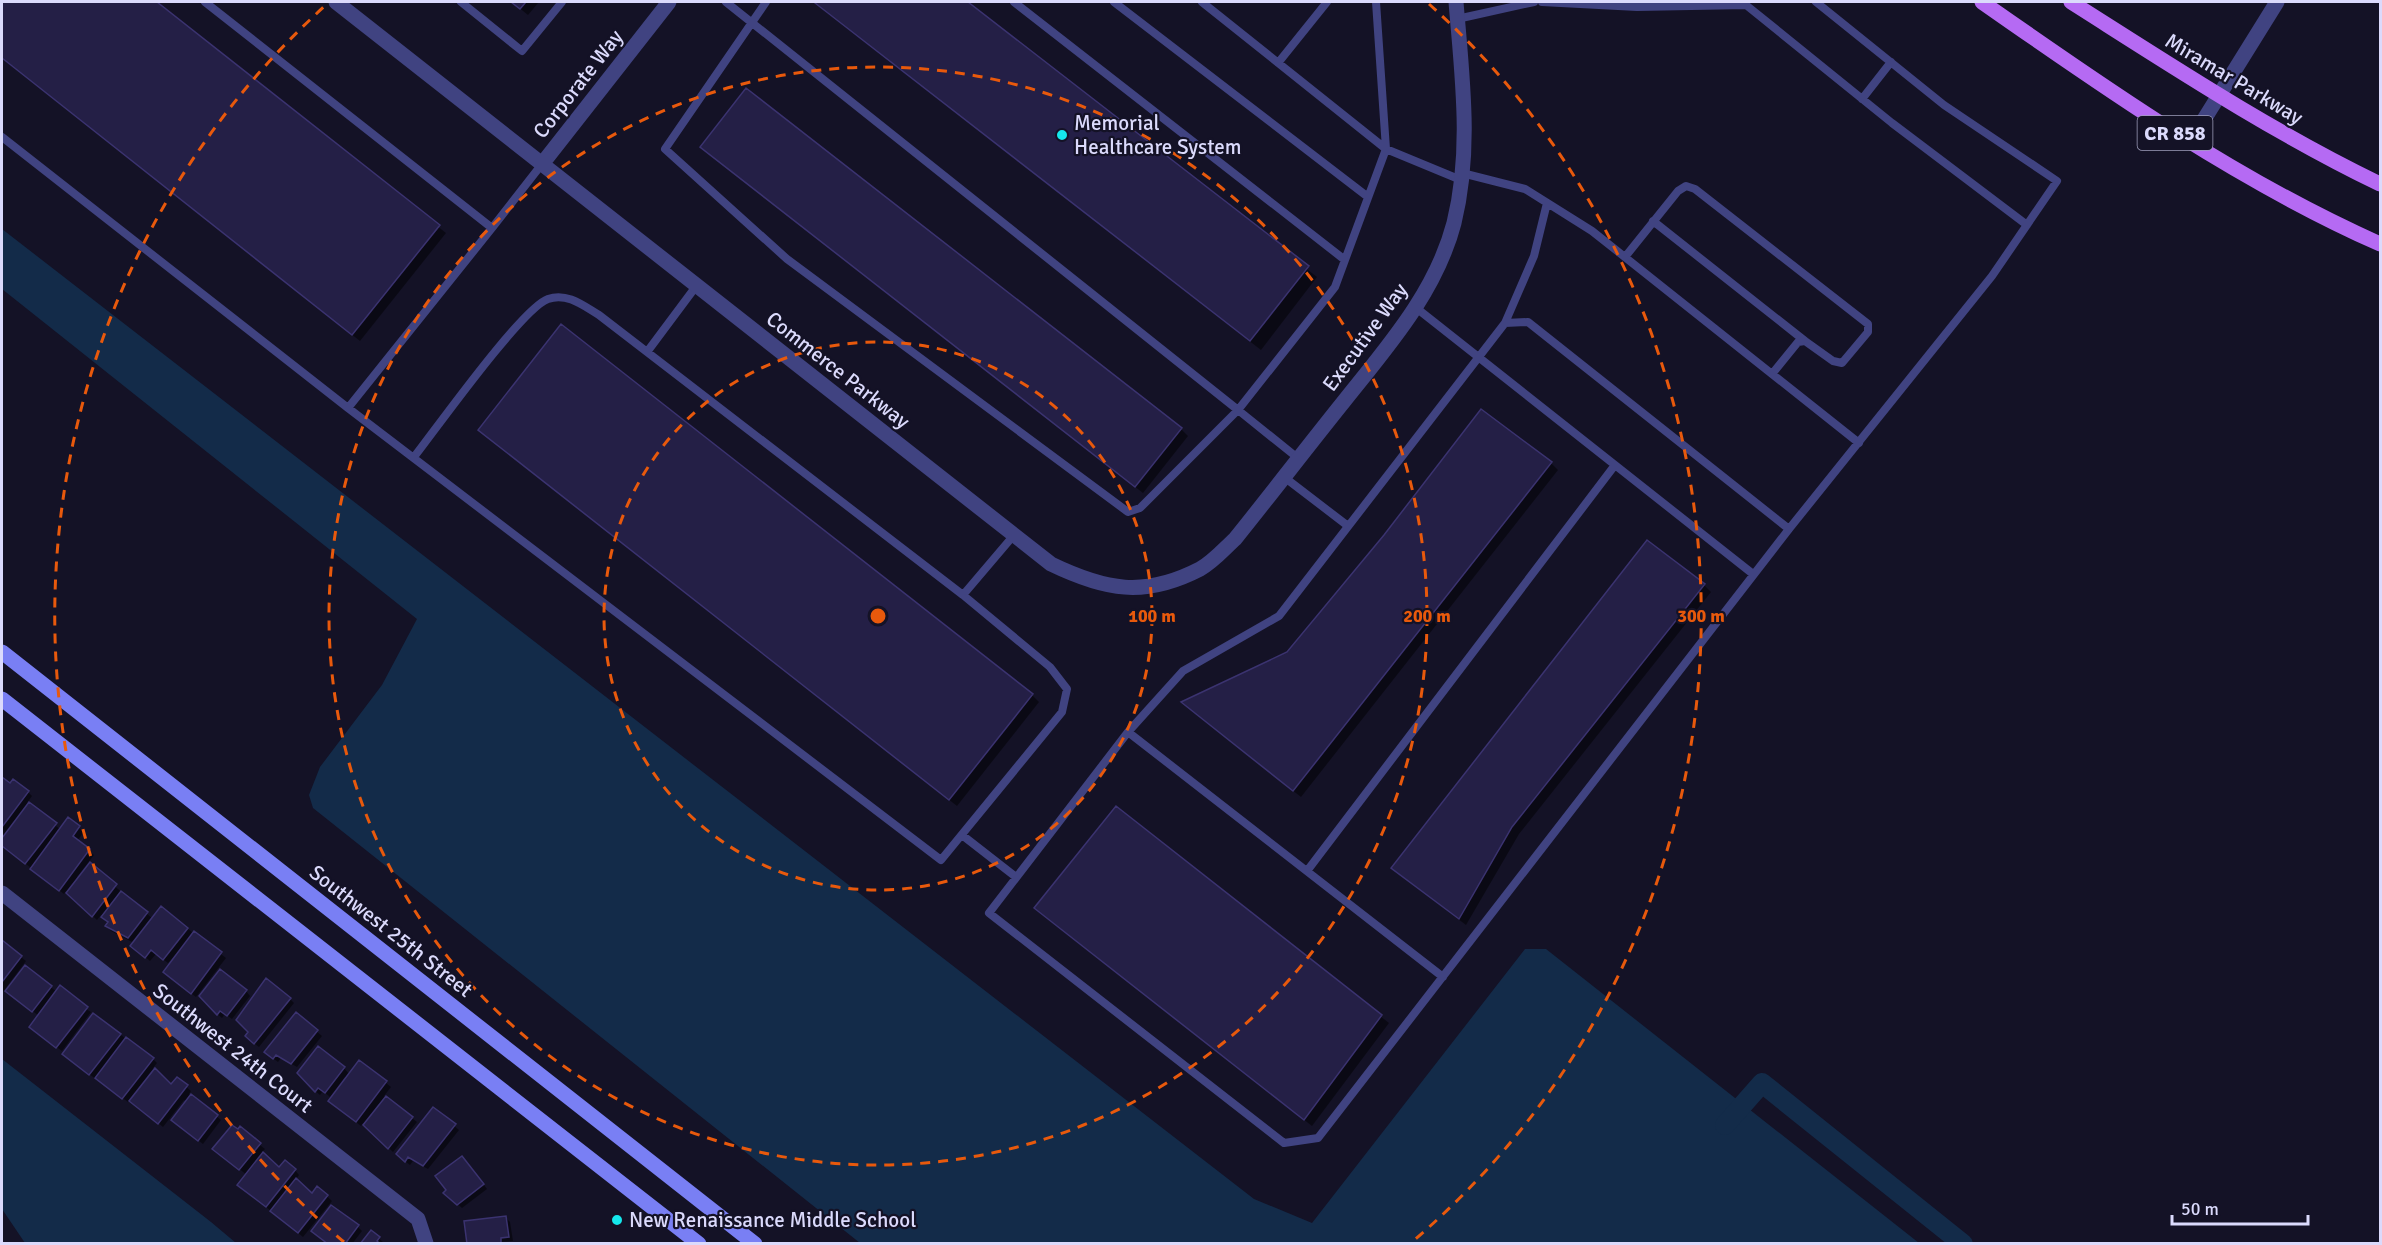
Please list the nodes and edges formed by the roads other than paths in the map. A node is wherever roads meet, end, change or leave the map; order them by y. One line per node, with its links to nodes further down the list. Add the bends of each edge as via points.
1 (204, 2): 36 (lane)
2 (336, 2): 29 (street, Commerce Parkway)
3 (461, 2): 4 (lane, via 522,51)
4 (562, 2)
5 (669, 2): 29 (street, Corporate Way)
6 (726, 2): 21 (lane)
7 (766, 2): 21 (lane)
8 (1014, 2): 39 (lane)
9 (1114, 2): 32 (lane)
10 (1202, 2): 23 (lane)
11 (1327, 2): 23 (lane)
12 (1376, 2): 28 (lane)
13 (1456, 2): 20 (street, Executive Way)
14 (1534, 2): 20 (lane)
15 (1542, 2): 25 (lane, via 1637,7 1746,4)
16 (1816, 2): 22 (lane)
17 (1982, 2): 27 (main road, CR 858)
18 (2071, 2): 24 (main road, Miramar Parkway / CR 858)
19 (2277, 2): 24 (street)
20 (1457, 19): 30 (street, Executive Way, via 1465,119)
21 (750, 21): 48 (lane); 48 (lane, via 665,148 787,259 1128,512 1140,508)
22 (1891, 62): 25 (lane); 35 (lane, via 1944,105 2057,182)
23 (1278, 63): 28 (lane)
24 (2218, 96): 27 (street); 31 (main road, Miramar Parkway / CR 858, via 2311,150)
25 (1862, 99): 35 (lane)
26 (2, 137): 47 (lane)
27 (2190, 142): 37 (main road, CR 858)
28 (1386, 149): 30 (lane); 32 (lane)
29 (542, 164): 36 (lane); 40 (street, Commerce Parkway)
30 (1461, 176): 33 (lane, via 1525,189); 41 (street, Executive Way, via 1454,223 1437,270)
31 (2380, 184)
32 (1368, 197): 39 (lane)
33 (1547, 203): 38 (lane); 42 (lane, via 1534,256)
34 (1653, 221): 38 (lane); 43 (lane); 43 (lane, via 1678,191 1686,186 1695,189 1868,324 1868,332 1842,363)
35 (2027, 225): 49 (lane, via 1992,276)
36 (492, 228): 47 (lane)
37 (2380, 244)
38 (1625, 257): 46 (lane)
39 (1345, 261): 48 (lane, via 1335,287)
40 (697, 285): 44 (lane); 56 (street, Commerce Parkway)
41 (1415, 307): 45 (lane); 51 (street, Executive Way)
42 (1505, 322): 45 (lane); 55 (lane, via 1528,322)
43 (1805, 341): 46 (lane, via 1798,342)
44 (647, 352): 50 (lane, via 572,298 548,299 521,321); 59 (lane)
45 (1478, 357): 52 (lane); 54 (lane)
46 (1773, 374): 49 (lane)
47 (348, 408): 50 (lane)
48 (1238, 410): 51 (lane)
49 (1859, 443): 55 (lane)
50 (414, 457): 63 (lane, via 941,861)
51 (1299, 459): 53 (street, Executive Way)
52 (1615, 465): 57 (lane); 64 (lane)
53 (1284, 477): 54 (lane); 58 (street, Executive Way, via 1235,539 1202,568 1164,584)
54 (1348, 526): 62 (lane, via 1279,616 1183,671)
55 (1789, 529): 57 (lane)
56 (1014, 535): 58 (street, Commerce Parkway, via 1051,564 1081,578); 59 (lane)
57 (1753, 574): 67 (lane)
58 (1120, 588)
59 (963, 595): 63 (lane, via 1050,667 1067,689 1062,712)
60 (2, 652): 70 (street, Southwest 25th Street)
61 (2, 699): 69 (street)
62 (1128, 732): 64 (lane); 65 (lane)
63 (962, 835): 65 (lane)
64 (1307, 872): 67 (lane)
65 (1016, 877): 67 (lane, via 989,913 1284,1143 1318,1138)
66 (2, 893): 68 (street, Southwest 24th Court, via 418,1219)
67 (1443, 977)
68 (426, 1244)
69 (699, 1244)
70 (755, 1244)

